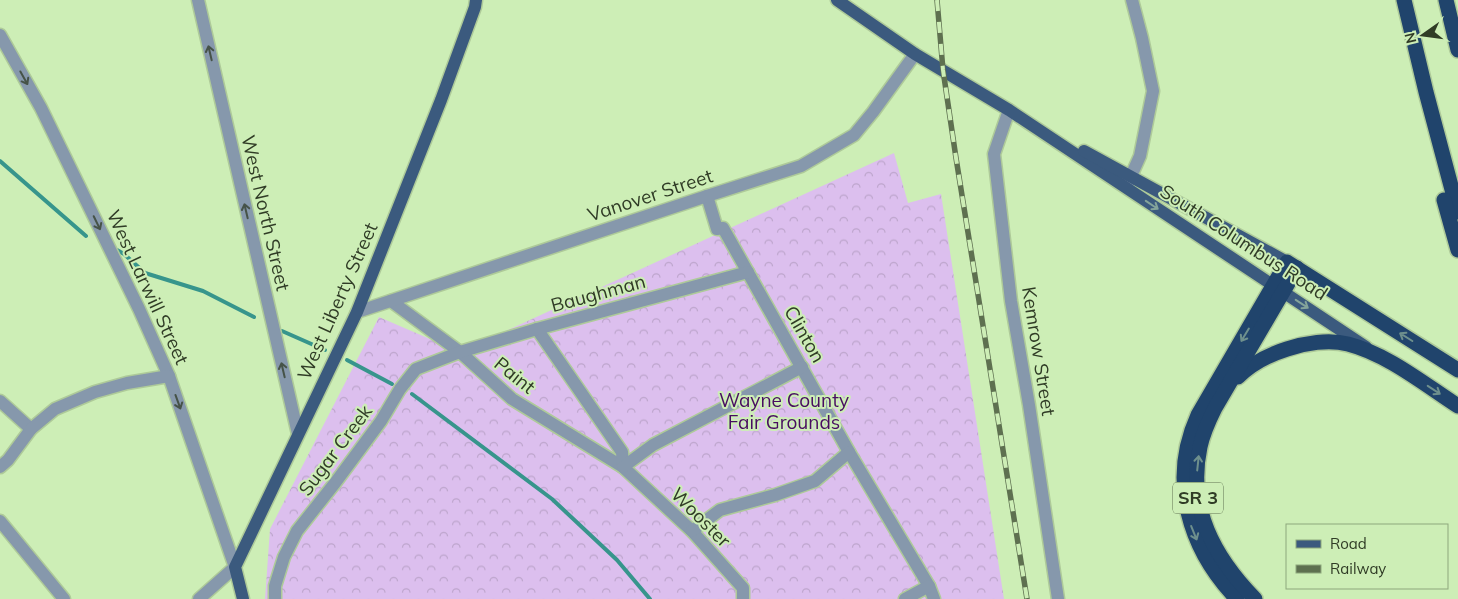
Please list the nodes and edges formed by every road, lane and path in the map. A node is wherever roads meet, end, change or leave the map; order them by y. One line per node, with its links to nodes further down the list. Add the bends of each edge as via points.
1 (198, 0): 31 (street, West North Street, one-way to 1)
2 (476, 0): 20 (main road, West Liberty Street, via 454,66)
3 (837, 0): 9 (main road, South Columbus Road)
4 (1132, 0): 12 (street, via 1153,92 1140,156)
5 (1404, 0): 10 (highway)
6 (1446, 0): 8 (highway)
7 (0, 35): 26 (street, West Larwill Street, one-way to 26, via 41,108)
8 (1458, 50)
9 (915, 54): 11 (main road, South Columbus Road); 13 (street, Vanover Street, via 854,135 801,166)
10 (1426, 92): 14 (highway); 15 (highway, via 1431,150)
11 (1009, 110): 12 (main road, South Columbus Road); 46 (street, Kemrow Street, via 994,154 1011,301)
12 (1128, 182): 16 (main road, South Columbus Road); 18 (main road, South Columbus Road, one-way to 18)
13 (707, 196): 17 (street, Clinton, via 717,229 723,228); 19 (street, Vanover Street)
14 (1458, 212)
15 (1458, 250)
16 (1292, 265): 18 (highway); 25 (highway, South Columbus Road, one-way to 16)
17 (748, 272): 21 (street, Baughman); 24 (street, Clinton)
18 (1278, 289): 23 (main road, South Columbus Road, one-way to 23); 27 (highway); 47 (highway, one-way to 47, via 1198,415 1191,429 1183,472 1185,500 1194,532 1216,574)
19 (391, 301): 20 (street, Vanover Street); 22 (street, Paint)
20 (357, 312): 31 (main road, West Liberty Street)
21 (537, 329): 22 (street, Baughman); 34 (street, via 622,452)
22 (460, 352): 34 (street, Paint, via 512,399); 42 (street, Sugar Creek, via 416,369 400,388 381,421 297,530 284,557)
23 (1382, 357): 27 (highway, SR 3, via 1347,344 1306,344 1261,359); 29 (highway, South Columbus Road / SR 3, one-way to 29)
24 (802, 367): 32 (street, Clinton); 34 (street, via 653,445)
25 (1453, 367)
26 (169, 376): 30 (street, via 95,392 55,409); 37 (street, West Larwill Street, one-way to 37)
27 (1228, 387): 48 (highway, SR 3, one-way to 27, via 1217,551 1198,501 1196,480 1200,446 1209,421)
28 (0, 400): 30 (street)
29 (1458, 405)
30 (30, 429): 33 (street)
31 (298, 434): 37 (main road, West Liberty Street)
32 (849, 452): 36 (street, via 815,481 720,510); 38 (street, Clinton)
33 (0, 466)
34 (623, 467): 36 (street, Wooster)
35 (0, 521): 39 (street)
36 (692, 531): 43 (street, Wooster, via 743,588)
37 (235, 567): 40 (street, West Liberty Street); 41 (main road)
38 (929, 586): 44 (street); 45 (street, Clinton)
39 (64, 599)
40 (199, 599)
41 (244, 599)
42 (275, 599)
43 (743, 599)
44 (905, 599)
45 (934, 599)
46 (1058, 599)
47 (1238, 599)
48 (1255, 599)

